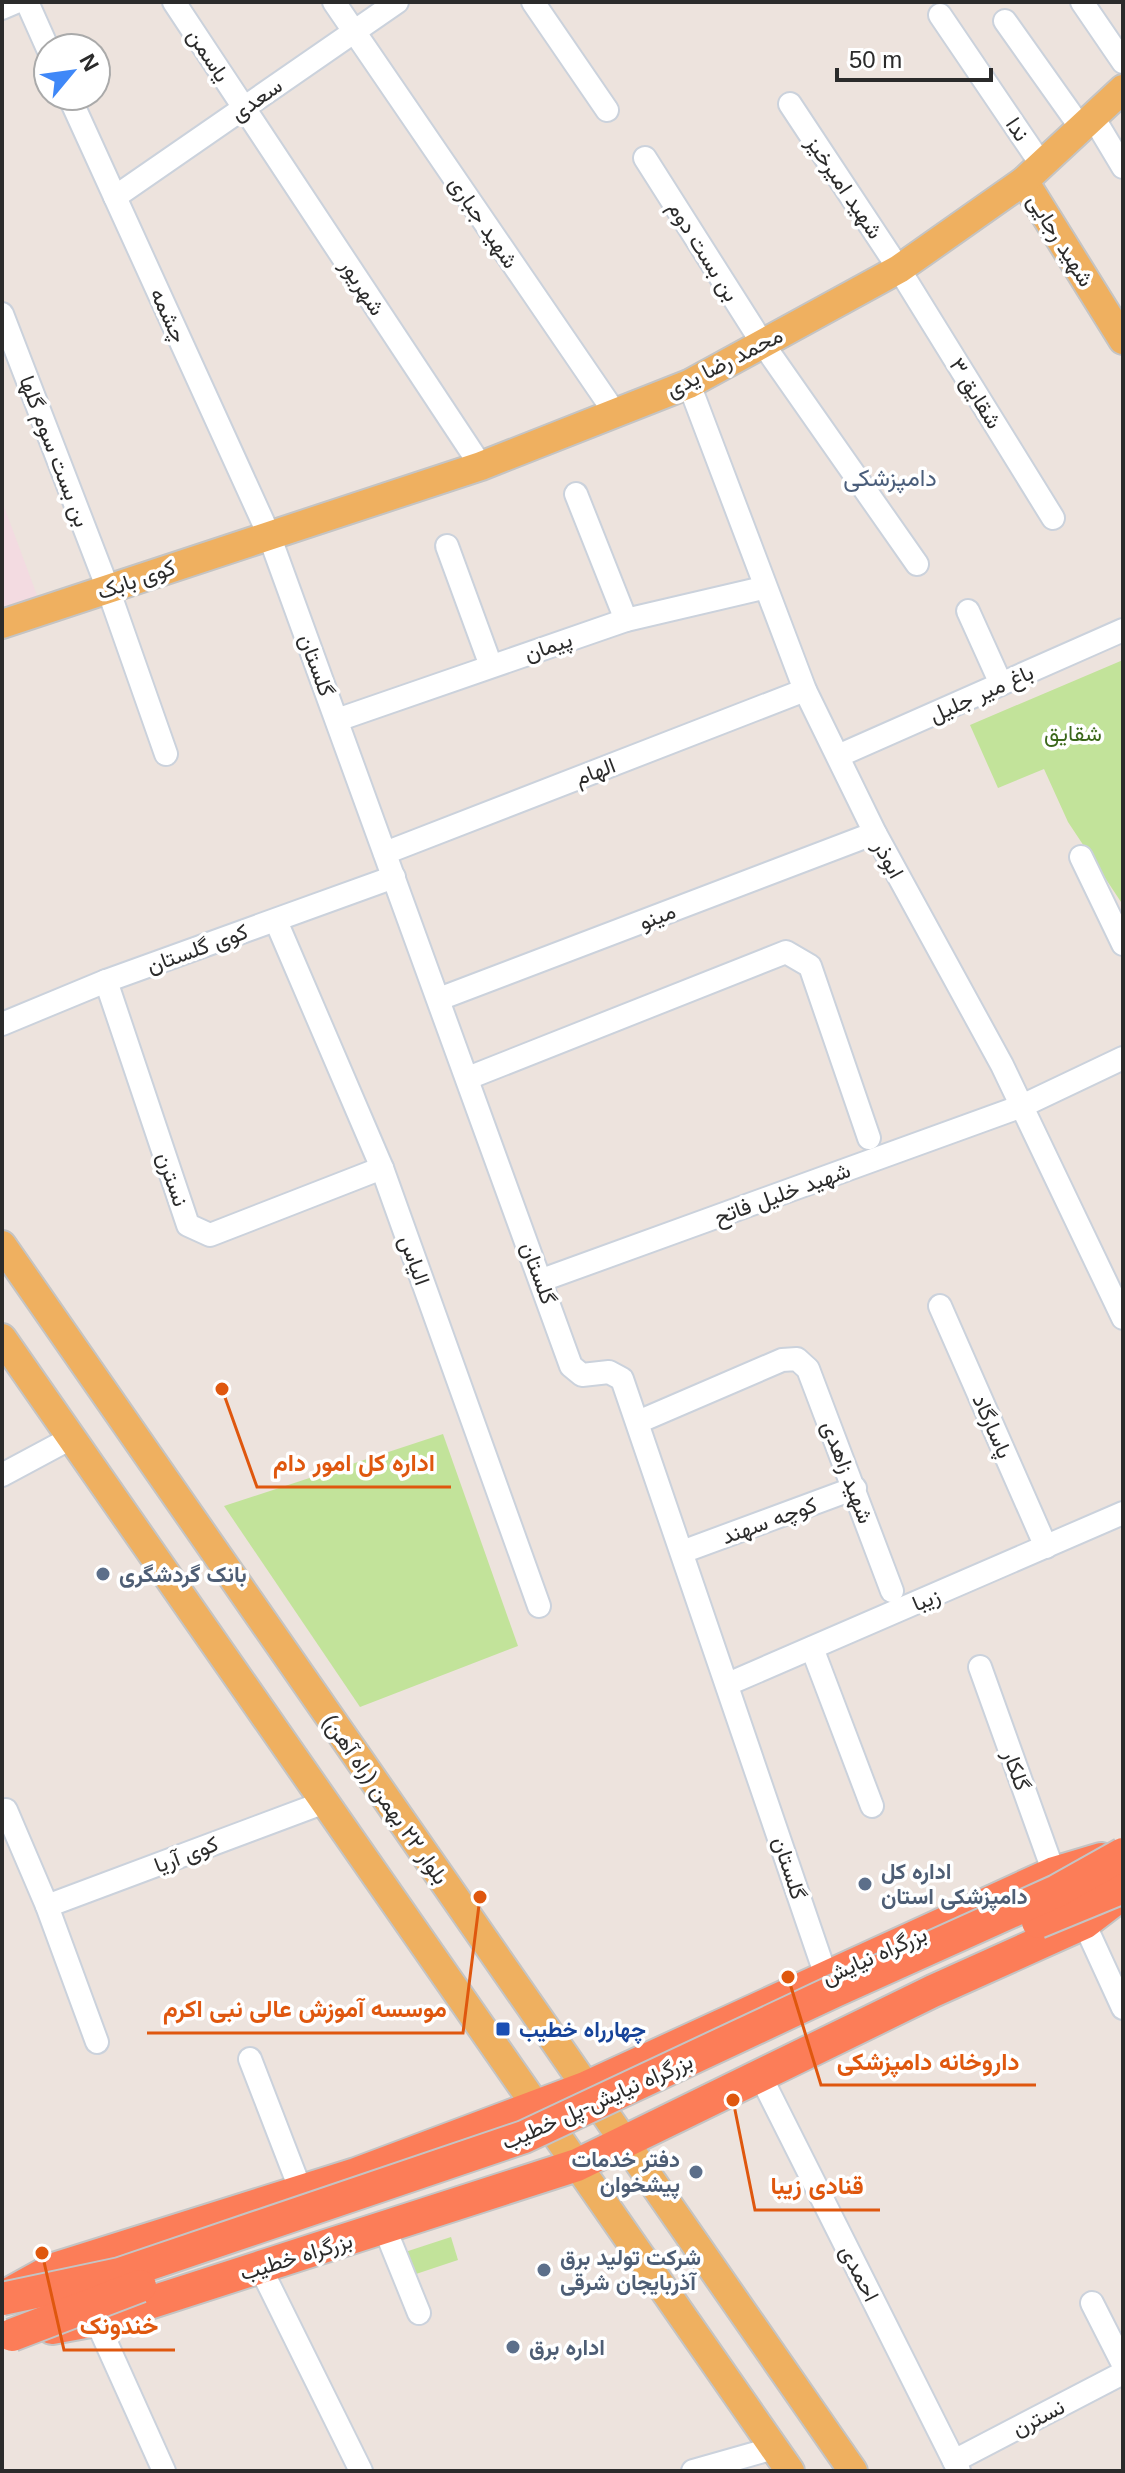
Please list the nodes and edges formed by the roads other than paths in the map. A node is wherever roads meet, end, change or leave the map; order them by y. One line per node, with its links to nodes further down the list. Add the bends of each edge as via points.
1 (16, 2): 8 (street)
2 (27, 2): 11 (street)
3 (174, 2): 16 (street, یاسمن)
4 (334, 2): 12 (street, شهید جباری)
5 (397, 2): 12 (street, سعدی)
6 (533, 2): 17 (street)
7 (1082, 2): 13 (street)
8 (2, 8)
9 (940, 15): 22 (street, ندا)
10 (1005, 21): 19 (street)
11 (40, 32)
12 (354, 32): 16 (street, سعدی); 29 (street, شهید جباری)
13 (1123, 62)
14 (1123, 89): 19 (main road, محمد رضا یدی)
15 (790, 104): 24 (street, شهید امیرخیز)
16 (244, 108): 23 (street, سعدی); 30 (street, شهریور)
17 (607, 110)
18 (76, 112): 23 (street, چشمه)
19 (1087, 122): 21 (street); 22 (main road, محمد رضا یدی)
20 (645, 158): 27 (street, بن بست دوم)
21 (1123, 167)
22 (1033, 172): 24 (main road, محمد رضا یدی); 26 (main road, شهید رجایی)
23 (115, 197): 33 (street, چشمه)
24 (899, 269): 27 (main road, محمد رضا یدی); 32 (street, شقایق ۳)
25 (2, 314): 37 (street, بن بست سوم گلها)
26 (1123, 340)
27 (763, 344): 28 (main road, محمد رضا یدی); 35 (street, بن بست دوم)
28 (689, 384): 29 (main road, محمد رضا یدی); 36 (street, ابوذر)
29 (615, 413): 30 (main road, محمد رضا یدی)
30 (481, 466): 33 (main road, محمد رضا یدی)
31 (576, 494): 39 (street)
32 (1053, 518)
33 (269, 535): 37 (main road, کوی بابک); 45 (street, گلستان)
34 (447, 546): 42 (street)
35 (917, 564)
36 (763, 588): 39 (street, پیمان); 44 (street, ابوذر)
37 (108, 589): 40 (main road, کوی بابک); 46 (street, بن بست سوم گلها)
38 (968, 611): 43 (street)
39 (626, 620): 42 (street, پیمان)
40 (2, 624)
41 (1123, 630): 43 (street, باغ میر جلیل)
42 (491, 666): 45 (street, پیمان)
43 (1001, 684): 47 (street, باغ میر جلیل)
44 (805, 690): 47 (street, ابوذر); 49 (street, الهام)
45 (337, 720): 49 (street, گلستان)
46 (166, 754)
47 (838, 756): 48 (street, ابوذر)
48 (875, 833): 55 (street, مینو); 59 (street, ابوذر)
49 (385, 853): 51 (street, گلستان)
50 (1081, 857): 53 (street)
51 (394, 877): 52 (street, کوی گلستان); 55 (street, گلستان)
52 (276, 921): 54 (street, کوی گلستان); 61 (street, الیاس)
53 (1123, 944)
54 (106, 981): 56 (street, کوی گلستان); 61 (street, نسترن, via 188,1225 210,1235)
55 (439, 999): 58 (street, گلستان)
56 (2, 1024)
57 (1123, 1058): 59 (street, شهید خلیل فاتح)
58 (468, 1078): 60 (street, via 786,952 810,966); 63 (street, گلستان)
59 (1022, 1106): 63 (street, شهید خلیل فاتح); 65 (street, ابوذر)
60 (869, 1138)
61 (382, 1168): 75 (street, الیاس)
62 (2, 1245): 94 (main road, بلوار ۲۲ بهمن (راه آهن))
63 (542, 1280): 67 (street, گلستان, via 575,1372 616,1373)
64 (940, 1306): 72 (street, پاسارگاد)
65 (1123, 1318)
66 (2, 1338): 68 (main road)
67 (638, 1422): 70 (street, شهید زاهدی, via 782,1360 797,1359 808,1369); 73 (street, گلستان)
68 (71, 1438): 69 (street); 79 (main road)
69 (2, 1475)
70 (855, 1488): 73 (street, کوچه سهند); 74 (street, شهید زاهدی)
71 (1123, 1513): 72 (street, زیبا)
72 (1046, 1547): 76 (street, زیبا)
73 (682, 1552): 78 (street, گلستان)
74 (892, 1591)
75 (539, 1606)
76 (812, 1648): 78 (street, زیبا); 80 (street)
77 (980, 1667): 83 (street, گلکار)
78 (728, 1684): 88 (street, گلستان)
79 (325, 1802): 86 (street, کوی آریا); 95 (main road)
80 (872, 1806)
81 (6, 1810): 86 (street)
82 (1123, 1853): 83 (highway, بزرگراه نیایش); 104 (highway, بزرگراه نیایش-پل خطیب, bridge, via 1057,1891 524,2137 120,2274)
83 (1054, 1873): 88 (highway, بزرگراه نیایش)
84 (1123, 1887): 108 (highway, بزرگراه نیایش-پل خطیب, bridge, via 841,2009 531,2156 125,2291)
85 (1123, 1893): 87 (highway)
86 (47, 1906): 91 (street)
87 (1084, 1923): 89 (street); 93 (highway)
88 (826, 1976): 90 (highway, بزرگراه نیایش)
89 (1123, 2008)
90 (733, 2020): 93 (highway); 94 (highway, بزرگراه نیایش)
91 (97, 2042)
92 (250, 2059): 100 (street)
93 (760, 2075): 96 (highway); 112 (street, احمدی)
94 (585, 2088): 95 (highway, بزرگراه نیایش); 96 (main road, بلوار ۲۲ بهمن (راه آهن))
95 (537, 2106): 97 (highway); 98 (main road)
96 (624, 2142): 98 (highway, بزرگراه خطیب); 117 (main road, بلوار ۲۲ بهمن (راه آهن))
97 (410, 2153): 99 (highway); 101 (highway, via 400,2173 404,2194)
98 (577, 2165): 101 (highway, بزرگراه خطیب); 111 (main road)
99 (356, 2174): 100 (highway); 102 (highway, via 374,2174 389,2182 396,2200 391,2220)
100 (301, 2191): 104 (highway, via 54,2269)
101 (432, 2214): 102 (highway, بزرگراه خطیب)
102 (380, 2231): 103 (highway, بزرگراه خطیب); 106 (street)
103 (260, 2267): 107 (highway, بزرگراه خطیب); 114 (street)
104 (2, 2298)
105 (1092, 2303): 109 (street)
106 (419, 2313)
107 (96, 2320): 108 (highway, بزرگراه خطیب); 113 (street)
108 (5, 2338)
109 (1123, 2364)
110 (1123, 2373): 112 (street, نسترن)
111 (774, 2448): 115 (street); 116 (main road)
112 (956, 2466)
113 (164, 2471)
114 (361, 2471)
115 (693, 2471)
116 (790, 2471)
117 (853, 2471)

